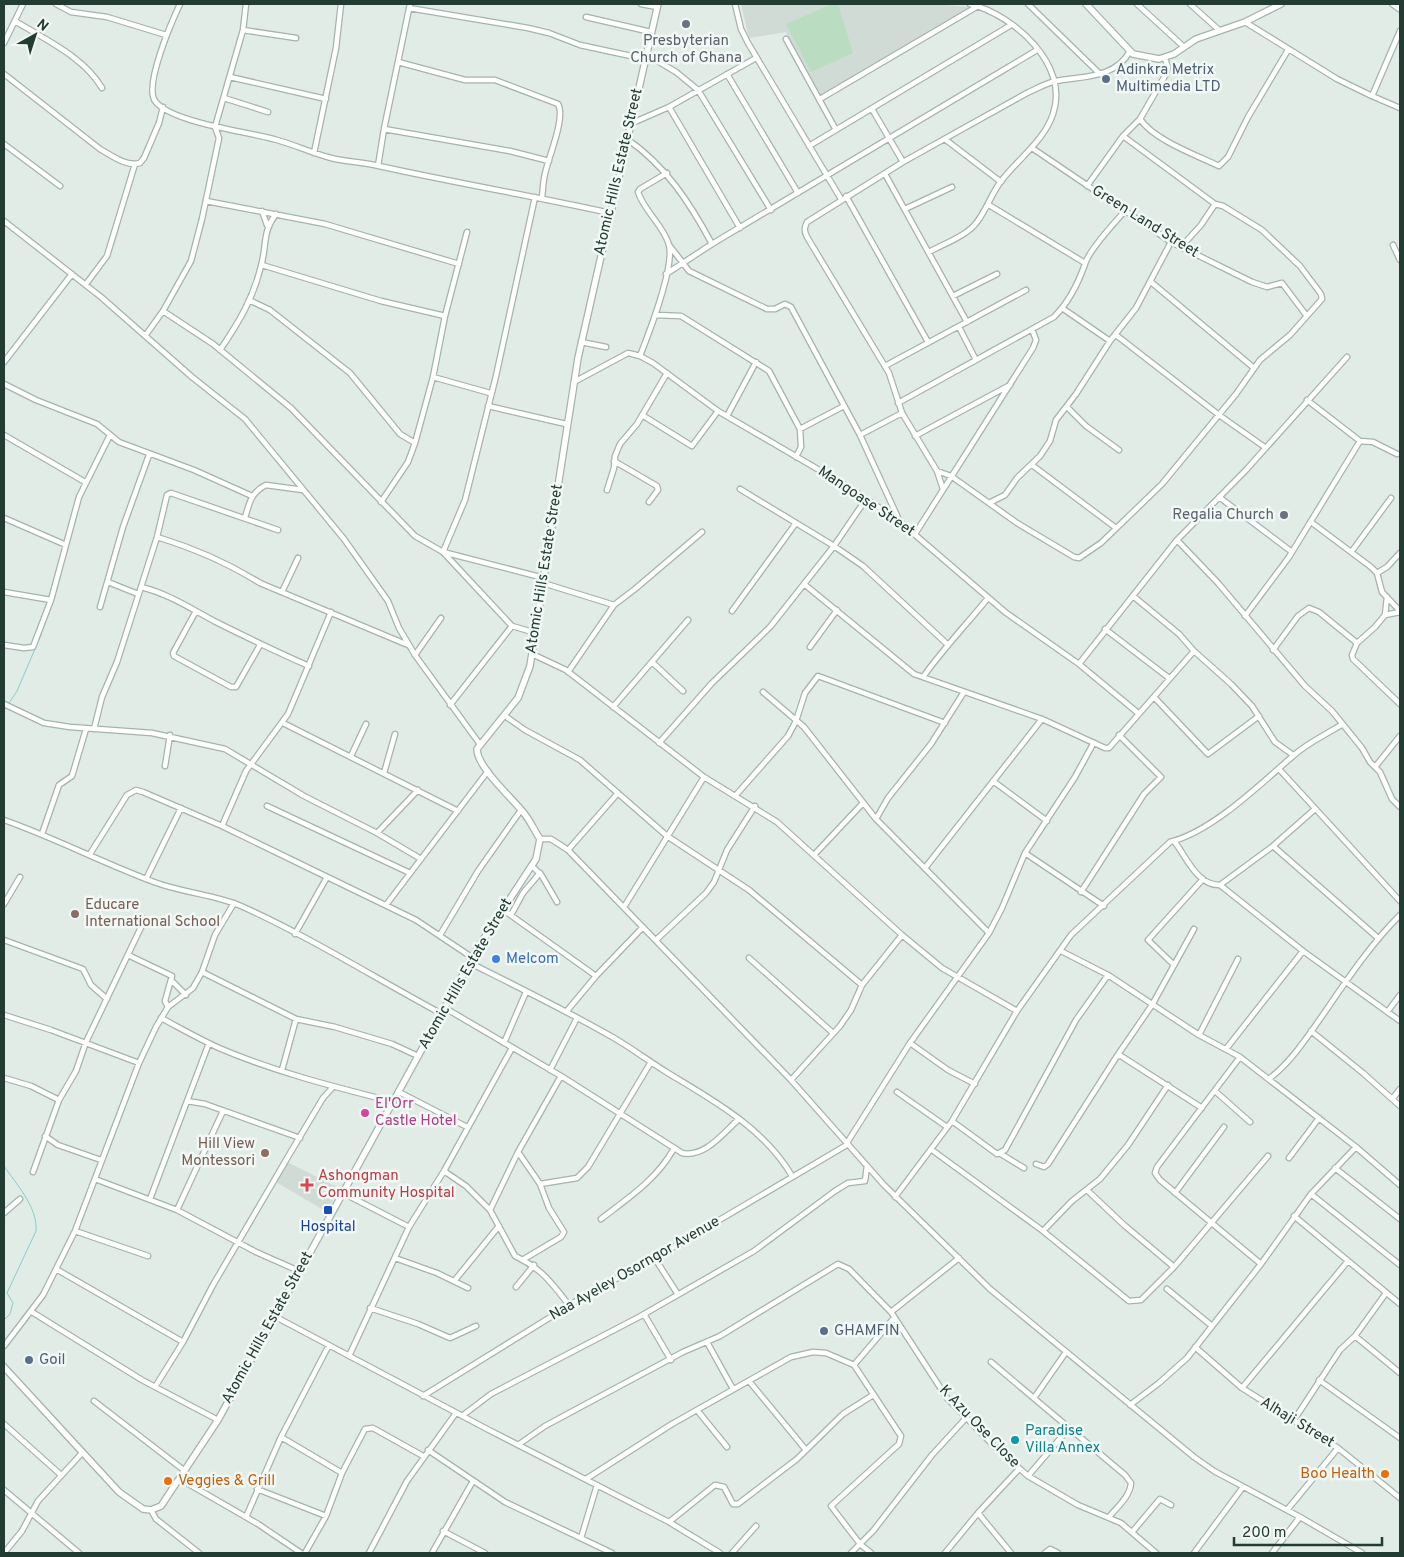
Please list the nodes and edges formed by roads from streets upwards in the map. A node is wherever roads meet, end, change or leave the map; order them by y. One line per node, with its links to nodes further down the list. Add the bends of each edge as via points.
1 (23, 4): 20 (street)
2 (56, 4): 27 (street, via 71,12 107,17)
3 (180, 4): 27 (street)
4 (246, 4): 23 (street)
5 (341, 4): 48 (street)
6 (641, 4): 16 (street)
7 (735, 4): 36 (street, via 741,29)
8 (970, 4): 17 (street)
9 (1028, 4): 41 (street)
10 (1086, 4): 34 (street)
11 (1137, 4): 31 (street)
12 (1190, 4): 24 (street)
13 (1279, 4): 21 (street)
14 (1393, 4): 18 (street)
15 (410, 6): 35 (street, via 528,28 580,45); 38 (street)
16 (657, 6): 26 (street, Atomic Hills Estate Street)
17 (978, 6): 22 (street, via 997,14); 49 (street)
18 (1400, 9)
19 (586, 17): 26 (street)
20 (15, 21): 30 (street); 44 (street, via 80,63)
21 (1245, 22): 24 (street); 33 (street)
22 (1011, 25): 32 (street); 53 (street)
23 (243, 30): 28 (street); 42 (street)
24 (1219, 30): 31 (street)
25 (1400, 31): 46 (street)
26 (651, 32): 35 (street, Atomic Hills Estate Street)
27 (166, 35): 50 (street, via 152,90 154,100)
28 (296, 38)
29 (786, 39): 49 (street)
30 (4, 42)
31 (1184, 47): 37 (street)
32 (1037, 50): 43 (street, via 1048,63); 61 (street)
33 (1288, 50): 46 (street); 55 (street, via 1228,158 1219,166 1168,141)
34 (1130, 51): 37 (street, via 1148,58); 41 (street, via 1122,63)
35 (646, 57): 45 (street, via 676,72); 56 (street, Atomic Hills Estate Street)
36 (756, 58): 40 (street); 65 (street)
37 (1165, 59): 55 (street, via 1166,74)
38 (398, 62): 58 (street); 68 (street, via 465,80 495,80 554,101 560,112)
39 (4, 74): 70 (street, via 100,149)
40 (727, 74): 45 (street); 79 (street)
41 (1100, 74): 43 (street, via 1072,81)
42 (230, 77): 47 (street); 48 (street)
43 (1056, 81): 63 (street, via 1027,93); 66 (street, via 1053,115)
44 (102, 88)
45 (698, 90): 51 (street); 88 (street)
46 (1372, 96): 52 (street)
47 (224, 98): 54 (street); 57 (street)
48 (326, 99): 67 (street)
49 (820, 99): 59 (street)
50 (163, 107): 57 (street); 70 (street, via 144,158)
51 (669, 107): 56 (street); 95 (street)
52 (1400, 108)
53 (872, 109): 59 (street); 61 (street)
54 (268, 112)
55 (1140, 119): 60 (street)
56 (630, 124): 62 (street, Atomic Hills Estate Street)
57 (216, 127): 67 (street, via 277,140); 84 (street, via 219,138)
58 (384, 129): 68 (street); 71 (street)
59 (836, 130): 65 (street)
60 (1124, 136): 77 (street); 85 (street)
61 (890, 137): 69 (street); 74 (street)
62 (628, 139): 72 (street); 91 (street, Atomic Hills Estate Street)
63 (946, 140): 69 (street); 75 (street)
64 (4, 144): 76 (street)
65 (809, 146): 74 (street)
66 (1032, 148): 75 (street); 77 (street, Green Land Street)
67 (314, 153): 71 (street)
68 (549, 161): 82 (street)
69 (902, 162): 73 (street)
70 (135, 164): 112 (street, via 107,256)
71 (378, 166): 81 (street)
72 (667, 173): 98 (street); 99 (street, via 638,192)
73 (886, 174): 80 (street); 87 (street)
74 (826, 175): 79 (street); 83 (street)
75 (1000, 182): 86 (street)
76 (60, 186)
77 (1087, 186): 89 (street, Green Land Street)
78 (952, 187): 87 (street)
79 (798, 193): 88 (street)
80 (846, 196): 83 (street); 128 (street)
81 (535, 197): 82 (street); 143 (street)
82 (542, 198): 91 (street)
83 (841, 199): 136 (street, via 807,222 804,230)
84 (206, 201): 90 (street); 117 (street, via 191,260)
85 (1215, 204): 101 (street); 119 (street, via 1262,230 1300,266 1323,297)
86 (988, 205): 102 (street, via 971,229); 104 (street)
87 (905, 209): 102 (street)
88 (772, 210): 95 (street)
89 (1125, 211): 97 (street, Green Land Street); 104 (street)
90 (262, 212): 92 (street); 94 (street)
91 (610, 213): 127 (street, Atomic Hills Estate Street)
92 (276, 214): 94 (street); 105 (street, via 374,237)
93 (4, 221): 108 (street)
94 (267, 225): 107 (street)
95 (740, 228): 98 (street)
96 (468, 232): 105 (street)
97 (1171, 242): 101 (street, Green Land Street); 111 (street)
98 (712, 244): 106 (street)
99 (669, 245): 106 (street); 109 (street)
100 (1393, 245): 103 (street)
101 (1181, 247): 119 (street, Green Land Street, via 1264,287 1282,283)
102 (929, 252): 114 (street)
103 (1400, 260)
104 (1085, 263): 116 (street, via 1080,280)
105 (459, 264): 120 (street)
106 (682, 264): 109 (street); 147 (street, via 714,285 767,309 789,304)
107 (262, 265): 115 (street); 120 (street, via 381,301)
108 (72, 274): 112 (street); 134 (street)
109 (666, 274): 118 (street)
110 (997, 274): 114 (street)
111 (1151, 282): 124 (street); 137 (street)
112 (86, 284): 125 (street)
113 (1026, 290): 121 (street)
114 (953, 296): 121 (street)
115 (249, 300): 130 (street, via 242,318); 161 (street, via 270,310 350,372 400,434)
116 (1062, 308): 123 (street, via 1054,317); 126 (street)
117 (163, 311): 125 (street); 130 (street)
118 (656, 315): 131 (street); 135 (street, via 682,316)
119 (1306, 315): 137 (street, via 1302,323 1264,355)
120 (445, 316): 139 (street)
121 (967, 322): 122 (street)
122 (958, 327): 128 (street); 133 (street)
123 (1032, 330): 133 (street); 142 (street, via 1036,340)
124 (1116, 335): 126 (street); 152 (street)
125 (145, 336): 174 (street, via 245,419)
126 (1110, 341): 148 (street)
127 (581, 342): 129 (street); 140 (street, Atomic Hills Estate Street)
128 (928, 342): 136 (street)
129 (606, 347)
130 (220, 350): 180 (street, via 312,427)
131 (640, 356): 138 (street, Mangoase Street); 140 (street, via 622,355 599,371)
132 (1347, 358): 144 (street)
133 (976, 360): 145 (street)
134 (4, 362)
135 (756, 362): 153 (street); 155 (street, via 770,371)
136 (885, 366): 145 (street)
137 (1254, 368): 152 (street)
138 (667, 373): 149 (street, Mangoase Street); 151 (street)
139 (434, 377): 143 (street); 161 (street)
140 (574, 382): 154 (street, Atomic Hills Estate Street)
141 (4, 384): 157 (street, via 92,422)
142 (1012, 384): 159 (street); 170 (street)
143 (490, 392): 146 (street)
144 (1307, 400): 160 (street); 162 (street)
145 (898, 403): 150 (street)
146 (488, 406): 154 (street); 196 (street, via 465,500)
147 (844, 406): 155 (street); 158 (street)
148 (1067, 406): 163 (street, via 1086,426); 168 (street, via 1056,420 1050,441)
149 (718, 411): 151 (street, via 692,446); 153 (street, Mangoase Street)
150 (902, 413): 158 (street); 159 (street)
151 (642, 415): 167 (street, via 620,444)
152 (1219, 415): 162 (street); 188 (street, via 1162,484)
153 (727, 416): 166 (street, Mangoase Street)
154 (566, 424): 202 (street, Atomic Hills Estate Street)
155 (800, 429): 166 (street, via 801,447)
156 (4, 435): 171 (street)
157 (110, 435): 165 (street); 171 (street)
158 (860, 435): 185 (street)
159 (914, 436): 169 (street)
160 (1360, 441): 164 (street, via 1373,442); 186 (street)
161 (415, 443): 180 (street, via 403,471)
162 (1266, 448): 177 (street)
163 (1119, 450)
164 (1397, 454)
165 (149, 455): 176 (street, via 194,470); 203 (street)
166 (796, 457): 179 (street, Mangoase Street)
167 (614, 460): 175 (street); 181 (street, via 657,486 658,490)
168 (1032, 465): 182 (street, via 1005,495); 188 (street)
169 (937, 471): 170 (street); 172 (street)
170 (951, 476): 172 (street); 182 (street)
171 (85, 482): 194 (street)
172 (943, 488): 191 (street)
173 (740, 489): 187 (street)
174 (303, 490): 176 (street, via 266,485); 231 (street, via 344,538 388,602)
175 (607, 490)
176 (252, 496): 184 (street)
177 (1219, 497): 193 (street); 197 (street)
178 (1391, 498): 198 (street)
179 (866, 500): 185 (street, Mangoase Street); 195 (street)
180 (380, 502): 196 (street, via 415,536)
181 (648, 502)
182 (990, 503): 188 (street, via 1017,523 1079,558)
183 (4, 518): 194 (street)
184 (245, 518): 189 (street); 192 (street, via 171,493 167,495)
185 (899, 521): 191 (street, Mangoase Street)
186 (1311, 522): 197 (street); 198 (street)
187 (796, 523): 195 (street); 217 (street)
188 (1116, 528)
189 (278, 530)
190 (702, 532): 213 (street)
191 (915, 534): 210 (street, Mangoase Street)
192 (157, 537): 205 (street); 207 (street, via 199,552)
193 (1177, 540): 209 (street); 221 (street)
194 (66, 545): 212 (street)
195 (834, 546): 204 (street); 228 (street, via 886,586)
196 (444, 552): 202 (street); 224 (street)
197 (1292, 552): 221 (street)
198 (1352, 552): 201 (street)
199 (1400, 553): 201 (street, via 1387,568)
200 (298, 558): 207 (street)
201 (1377, 573): 211 (street)
202 (543, 581): 213 (street); 226 (street, Atomic Hills Estate Street)
203 (108, 582): 208 (street); 214 (street)
204 (804, 584): 215 (street); 267 (street, via 770,627 706,688)
205 (141, 587): 208 (street); 216 (street, via 182,601)
206 (4, 592): 212 (street)
207 (282, 592): 219 (street)
208 (138, 594): 261 (street)
209 (1133, 596): 225 (street); 234 (street, via 1179,634)
210 (988, 598): 228 (street); 238 (street, Mangoase Street)
211 (1387, 598): 218 (street); 220 (street)
212 (51, 600): 229 (street, via 33,647)
213 (614, 605): 240 (street)
214 (100, 606)
215 (837, 610): 232 (street); 241 (street, via 892,657)
216 (196, 611): 230 (street); 230 (street, via 174,656 231,688 236,687)
217 (732, 611)
218 (1400, 611): 220 (street)
219 (331, 612): 231 (street); 239 (street)
220 (1384, 615): 227 (street, via 1375,628)
221 (1245, 616): 233 (street)
222 (441, 618): 236 (street)
223 (688, 620): 237 (street)
224 (512, 626): 226 (street); 249 (street)
225 (1105, 629): 238 (street); 242 (street)
226 (536, 633): 235 (street, Atomic Hills Estate Street)
227 (1357, 643): 233 (street, via 1319,612 1309,608 1298,616); 248 (street, via 1353,659)
228 (947, 644): 241 (street)
229 (4, 645)
230 (260, 645): 239 (street)
231 (409, 645): 236 (street)
232 (810, 647)
233 (1273, 650): 259 (street)
234 (1194, 651): 242 (street); 253 (street, via 1231,684)
235 (532, 654): 240 (street); 252 (street, Atomic Hills Estate Street, via 523,688)
236 (415, 655): 249 (street)
237 (652, 662): 243 (street); 250 (street)
238 (1079, 664): 251 (street, Mangoase Street)
239 (309, 666): 256 (street)
240 (568, 672): 250 (street)
241 (923, 677): 245 (street)
242 (1169, 678): 246 (street)
243 (683, 691)
244 (763, 692): 255 (street)
245 (964, 692): 254 (street); 257 (street)
246 (1154, 697): 251 (street); 253 (street, via 1208,754)
247 (4, 704): 260 (street, via 44,723)
248 (1400, 704)
249 (450, 705): 266 (street)
250 (613, 707): 267 (street)
251 (1138, 713): 264 (street)
252 (505, 716): 266 (street, Atomic Hills Estate Street); 280 (street, via 580,760)
253 (1259, 716): 269 (street, via 1275,742)
254 (1042, 719): 268 (street); 278 (street)
255 (796, 721): 257 (street, via 805,693 818,676); 281 (street, via 788,736); 282 (street)
256 (283, 723): 270 (street); 271 (street)
257 (945, 723): 290 (street, via 888,798)
258 (366, 724): 270 (street)
259 (1341, 725): 269 (street); 273 (street)
260 (86, 729): 261 (street); 295 (street, via 72,776 59,785)
261 (94, 729): 263 (street)
262 (395, 734): 276 (street)
263 (170, 735): 271 (street, via 225,749); 272 (street)
264 (1119, 735): 268 (street, via 1107,748); 315 (street, via 1161,777 1144,794)
265 (1400, 736): 273 (street)
266 (479, 743): 275 (street, via 477,754)
267 (659, 743): 277 (street)
268 (1094, 744): 292 (street)
269 (1293, 755): 274 (street)
270 (351, 756): 276 (street)
271 (251, 764): 293 (street); 294 (street, via 304,796)
272 (165, 766)
273 (1375, 767): 285 (street, via 1384,778 1392,799)
274 (1279, 769): 287 (street); 298 (street, via 1204,828)
275 (488, 771): 288 (street); 289 (street)
276 (384, 773): 279 (street)
277 (704, 777): 281 (street); 296 (street)
278 (993, 781): 292 (street); 306 (street)
279 (418, 790): 289 (street); 294 (street)
280 (618, 793): 296 (street); 300 (street)
281 (736, 795): 284 (street)
282 (863, 803): 290 (street); 303 (street)
283 (267, 806): 308 (street)
284 (755, 806): 303 (street); 307 (street)
285 (1400, 807)
286 (182, 808): 293 (street); 302 (street, via 143,792 130,792); 312 (street)
287 (1315, 809): 299 (street); 316 (street)
288 (521, 810): 297 (street); 331 (street, via 478,871)
289 (458, 811): 304 (street)
290 (876, 819): 306 (street)
291 (4, 820): 295 (street)
292 (1047, 821): 301 (street)
293 (222, 826): 311 (street)
294 (377, 832): 304 (street)
295 (42, 834): 302 (street)
296 (667, 836): 307 (street); 322 (street)
297 (540, 839): 300 (street, via 551,839); 305 (street, Atomic Hills Estate Street)
298 (1174, 841): 313 (street); 321 (street)
299 (1273, 846): 314 (street); 333 (street)
300 (568, 850): 322 (street)
301 (1025, 853): 315 (street); 329 (street)
302 (90, 854): 312 (street)
303 (814, 855): 332 (street)
304 (421, 859): 308 (street)
305 (532, 866): 309 (street); 323 (street, Atomic Hills Estate Street)
306 (925, 868): 329 (street)
307 (719, 869): 335 (street, via 706,894); 349 (street, via 749,890)
308 (410, 873): 320 (street)
309 (540, 873): 317 (street); 324 (street, via 523,893)
310 (20, 877): 319 (street)
311 (327, 877): 320 (street); 330 (street)
312 (146, 878): 318 (street, via 169,888)
313 (1203, 880): 314 (street); 342 (street, via 1148,940)
314 (1220, 885): 337 (street)
315 (1081, 892): 321 (street)
316 (1400, 901)
317 (557, 902)
318 (234, 903): 330 (street); 343 (street, via 215,935)
319 (4, 904)
320 (386, 905): 331 (street)
321 (1104, 906): 336 (street, via 1078,927)
322 (624, 907): 327 (street)
323 (502, 909): 324 (street); 341 (street, Atomic Hills Estate Street)
324 (511, 915): 345 (street)
325 (1400, 915): 333 (street)
326 (144, 919): 338 (street)
327 (643, 927): 335 (street); 345 (street)
328 (1194, 929): 342 (street)
329 (989, 933): 346 (street)
330 (295, 934): 360 (street)
331 (440, 935): 341 (street)
332 (902, 935): 346 (street); 349 (street)
333 (1378, 938): 348 (street)
334 (4, 940): 353 (street, via 83,969 91,985)
335 (656, 940): 385 (street)
336 (1061, 950): 344 (street); 357 (street)
337 (1303, 951): 348 (street); 374 (street)
338 (128, 955): 347 (street, via 170,974); 353 (street)
339 (749, 958): 367 (street)
340 (1238, 959): 368 (street)
341 (471, 960): 350 (street); 356 (street, Atomic Hills Estate Street)
342 (1174, 964): 354 (street)
343 (202, 972): 351 (street); 364 (street)
344 (1108, 975): 354 (street); 415 (street, via 1076,1020)
345 (596, 976): 359 (street)
346 (958, 979): 357 (street); 371 (street)
347 (172, 981): 351 (street); 355 (street, via 166,1001)
348 (1346, 982): 358 (street); 366 (street)
349 (862, 985): 367 (street, via 850,1010)
350 (526, 992): 359 (street); 370 (street)
351 (186, 995): 355 (street)
352 (1400, 995): 358 (street)
353 (107, 999): 369 (street)
354 (1152, 1005): 368 (street); 376 (street)
355 (168, 1007): 362 (street)
356 (445, 1008): 360 (street, Atomic Hills Estate Street); 370 (street)
357 (1017, 1011): 386 (street)
358 (1388, 1011): 365 (street)
359 (566, 1012): 363 (street)
360 (442, 1014): 375 (street, Atomic Hills Estate Street)
361 (4, 1015): 369 (street)
362 (161, 1018): 372 (street); 379 (street)
363 (577, 1018): 378 (street); 381 (street)
364 (296, 1019): 375 (street, via 392,1044); 380 (street)
365 (1400, 1021)
366 (1311, 1031): 384 (street); 393 (street)
367 (833, 1033): 385 (street)
368 (1199, 1035): 374 (street)
369 (86, 1042): 379 (street, via 99,1050); 394 (street, via 76,1071)
370 (504, 1043): 373 (street)
371 (910, 1043): 386 (street, via 948,1070); 410 (street)
372 (209, 1044): 380 (street); 395 (street)
373 (512, 1048): 381 (street); 406 (street)
374 (1226, 1049): 377 (street)
375 (418, 1056): 391 (street, Atomic Hills Estate Street)
376 (1117, 1056): 387 (street); 419 (street, via 1048,1164)
377 (1240, 1057): 384 (street); 390 (street)
378 (651, 1062): 400 (street); 402 (street)
379 (139, 1063): 418 (street)
380 (282, 1070): 388 (street)
381 (550, 1070): 382 (street)
382 (561, 1076): 400 (street); 414 (street)
383 (4, 1078): 394 (street, via 31,1086)
384 (1270, 1078): 401 (street)
385 (792, 1080): 410 (street)
386 (975, 1084): 403 (street)
387 (1168, 1085): 398 (street); 429 (street, via 1128,1145)
388 (333, 1087): 396 (street); 409 (street)
389 (1400, 1089): 393 (street)
390 (1214, 1091): 398 (street); 404 (street)
391 (399, 1092): 396 (street, Atomic Hills Estate Street); 406 (street)
392 (897, 1092): 407 (street)
393 (1393, 1098): 397 (street)
394 (59, 1100): 408 (street)
395 (187, 1101): 399 (street); 435 (street)
396 (394, 1102): 430 (street, Atomic Hills Estate Street)
397 (1400, 1106)
398 (1202, 1108): 431 (street, via 1156,1170 1157,1176)
399 (224, 1111): 409 (street); 436 (street)
400 (620, 1114): 412 (street); 427 (street, via 582,1173 570,1180)
401 (1319, 1118): 411 (street); 417 (street)
402 (739, 1119): 412 (street, via 715,1142 695,1153); 425 (street, via 776,1153)
403 (952, 1121): 407 (street); 415 (street)
404 (1250, 1122)
405 (1224, 1126): 431 (street)
406 (467, 1127): 423 (street)
407 (947, 1127): 413 (street)
408 (45, 1136): 418 (street, via 58,1145); 424 (street)
409 (300, 1138): 447 (street)
410 (848, 1142): 420 (street); 425 (street, Naa Ayeley Osorngor Avenue, via 841,1150)
411 (1356, 1147): 422 (street); 428 (street)
412 (673, 1150): 440 (street, via 655,1176)
413 (932, 1150): 433 (street); 446 (street)
414 (518, 1152): 427 (street); 437 (street)
415 (1001, 1154): 421 (street)
416 (1268, 1156): 442 (street)
417 (1289, 1158)
418 (101, 1160): 426 (street)
419 (1036, 1164)
420 (867, 1166): 433 (street); 464 (street, via 865,1181 844,1184 754,1251)
421 (1024, 1168)
422 (1335, 1168): 432 (street); 441 (street)
423 (444, 1171): 437 (street, via 466,1186); 444 (street)
424 (33, 1172)
425 (792, 1176): 450 (street, Naa Ayeley Osorngor Avenue)
426 (95, 1179): 435 (street); 445 (street)
427 (540, 1184): 452 (street, via 564,1233)
428 (1400, 1185)
429 (1088, 1191): 446 (street, via 1072,1201); 457 (street)
430 (343, 1193): 444 (street); 459 (street, Atomic Hills Estate Street)
431 (1175, 1193): 442 (street)
432 (1311, 1194): 439 (street); 456 (street)
433 (895, 1197): 451 (street)
434 (20, 1199): 438 (street)
435 (150, 1199): 436 (street)
436 (177, 1210): 447 (street)
437 (490, 1210): 443 (street)
438 (4, 1213)
439 (1294, 1216): 453 (street); 454 (street)
440 (601, 1219)
441 (1400, 1219)
442 (1211, 1224): 454 (street); 457 (street)
443 (499, 1226): 452 (street, via 512,1253); 460 (street)
444 (409, 1227): 449 (street)
445 (76, 1231): 448 (street); 458 (street)
446 (1043, 1231): 457 (street, via 1129,1301 1141,1300)
447 (239, 1241): 459 (street); 477 (street)
448 (148, 1256)
449 (395, 1258): 460 (street); 468 (street)
450 (654, 1258): 464 (street); 467 (street, Naa Ayeley Osorngor Avenue)
451 (959, 1258): 470 (street); 482 (street, via 1004,1302)
452 (524, 1259): 455 (street)
453 (1348, 1261): 465 (street); 492 (street)
454 (1261, 1264): 475 (street)
455 (534, 1265): 461 (street); 467 (street)
456 (1400, 1265)
457 (1174, 1267)
458 (56, 1269): 469 (street); 477 (street)
459 (299, 1271): 472 (street, Atomic Hills Estate Street)
460 (455, 1280): 462 (street)
461 (516, 1287)
462 (468, 1288)
463 (1167, 1289): 475 (street)
464 (677, 1293): 471 (street)
465 (1386, 1293): 466 (street); 476 (street)
466 (1400, 1304)
467 (569, 1305): 495 (street, Naa Ayeley Osorngor Avenue)
468 (370, 1308): 474 (street, via 450,1338); 483 (street)
469 (32, 1312): 480 (street); 491 (street)
470 (891, 1312): 473 (street, K Azu Ose Close); 478 (street, K Azu Ose Close, via 848,1269 835,1264 820,1277)
471 (644, 1314): 484 (street); 501 (street, via 491,1394)
472 (274, 1316): 479 (street); 503 (street, Atomic Hills Estate Street)
473 (894, 1318): 486 (street); 502 (street, K Azu Ose Close, via 936,1383)
474 (476, 1326)
475 (1212, 1326): 481 (street)
476 (1355, 1336): 488 (street); 489 (street, via 1340,1350)
477 (184, 1342): 491 (street)
478 (707, 1342): 484 (street); 493 (street)
479 (329, 1345): 483 (street); 507 (street)
480 (4, 1346)
481 (1195, 1347): 492 (street, Alhaji Street); 498 (street, via 1160,1384)
482 (1066, 1352): 496 (street); 498 (street)
483 (349, 1356): 495 (street)
484 (671, 1360): 509 (street, via 545,1426)
485 (991, 1362): 496 (street)
486 (854, 1365): 490 (street, via 839,1357 812,1352 791,1357); 494 (street)
487 (4, 1366): 514 (street)
488 (1400, 1373)
489 (1319, 1380): 504 (street); 508 (street)
490 (750, 1381): 493 (street); 513 (street)
491 (155, 1387): 503 (street)
492 (1242, 1388): 504 (street, Alhaji Street)
493 (733, 1389): 499 (street)
494 (873, 1395): 513 (street, via 843,1414); 543 (street, via 902,1438 879,1464 832,1505)
495 (423, 1396): 500 (street)
496 (1034, 1398): 506 (street)
497 (94, 1401): 517 (street)
498 (1130, 1405): 525 (street, via 1194,1457)
499 (697, 1410): 510 (street); 522 (street)
500 (456, 1412): 501 (street); 512 (street)
501 (462, 1416): 509 (street)
502 (966, 1418): 516 (street, K Azu Ose Close); 543 (street)
503 (218, 1420): 517 (street, Atomic Hills Estate Street)
504 (1294, 1420): 511 (street, Alhaji Street)
505 (4, 1424): 519 (street)
506 (1069, 1428): 520 (street); 536 (street, via 1130,1483 1124,1500)
507 (282, 1437): 518 (street); 527 (street)
508 (1400, 1438)
509 (518, 1445): 522 (street)
510 (727, 1447)
511 (1338, 1448): 528 (street, Alhaji Street); 531 (street)
512 (428, 1450): 515 (street); 523 (street)
513 (806, 1450): 538 (street, via 738,1504 733,1504 724,1487 712,1486)
514 (82, 1453): 519 (street); 530 (street, via 134,1504)
515 (423, 1456): 518 (street, via 369,1428 359,1439); 549 (street)
516 (1019, 1469): 520 (street, K Azu Ose Close); 533 (street)
517 (185, 1471): 521 (street, Atomic Hills Estate Street)
518 (342, 1473): 534 (street)
519 (61, 1475): 532 (street)
520 (1028, 1476): 536 (street, K Azu Ose Close, via 1078,1505)
521 (180, 1478): 530 (street, Atomic Hills Estate Street, via 161,1506); 535 (street)
522 (586, 1479): 524 (street)
523 (473, 1481): 540 (street); 542 (street, via 505,1502)
524 (597, 1485): 538 (street); 542 (street)
525 (1243, 1487): 531 (street); 562 (street)
526 (4, 1490): 532 (street)
527 (257, 1490): 534 (street); 535 (street)
528 (1400, 1498)
529 (1171, 1506): 541 (street, via 1163,1499 1159,1500)
530 (151, 1510): 546 (street, via 156,1519)
531 (1287, 1510): 537 (street)
532 (31, 1512): 544 (street, via 22,1531); 545 (street)
533 (978, 1513): 557 (street); 558 (street)
534 (326, 1516): 548 (street)
535 (246, 1517): 547 (street)
536 (1109, 1517): 541 (street, K Azu Ose Close)
537 (1300, 1517): 563 (street); 564 (street)
538 (669, 1522): 553 (street)
539 (756, 1526): 554 (street)
540 (443, 1531): 550 (street); 551 (street)
541 (1133, 1531): 561 (street, K Azu Ose Close)
542 (580, 1538): 552 (street)
543 (860, 1544): 555 (street); 556 (street)
544 (4, 1553)
545 (79, 1553)
546 (199, 1553)
547 (301, 1553)
548 (305, 1553)
549 (369, 1553)
550 (432, 1553)
551 (486, 1553)
552 (611, 1553)
553 (720, 1553)
554 (732, 1553)
555 (850, 1553)
556 (871, 1553)
557 (945, 1553)
558 (1011, 1553)
559 (1045, 1553): 560 (street, via 1050,1550)
560 (1058, 1553)
561 (1156, 1553)
562 (1194, 1553)
563 (1272, 1553)
564 (1362, 1553)

